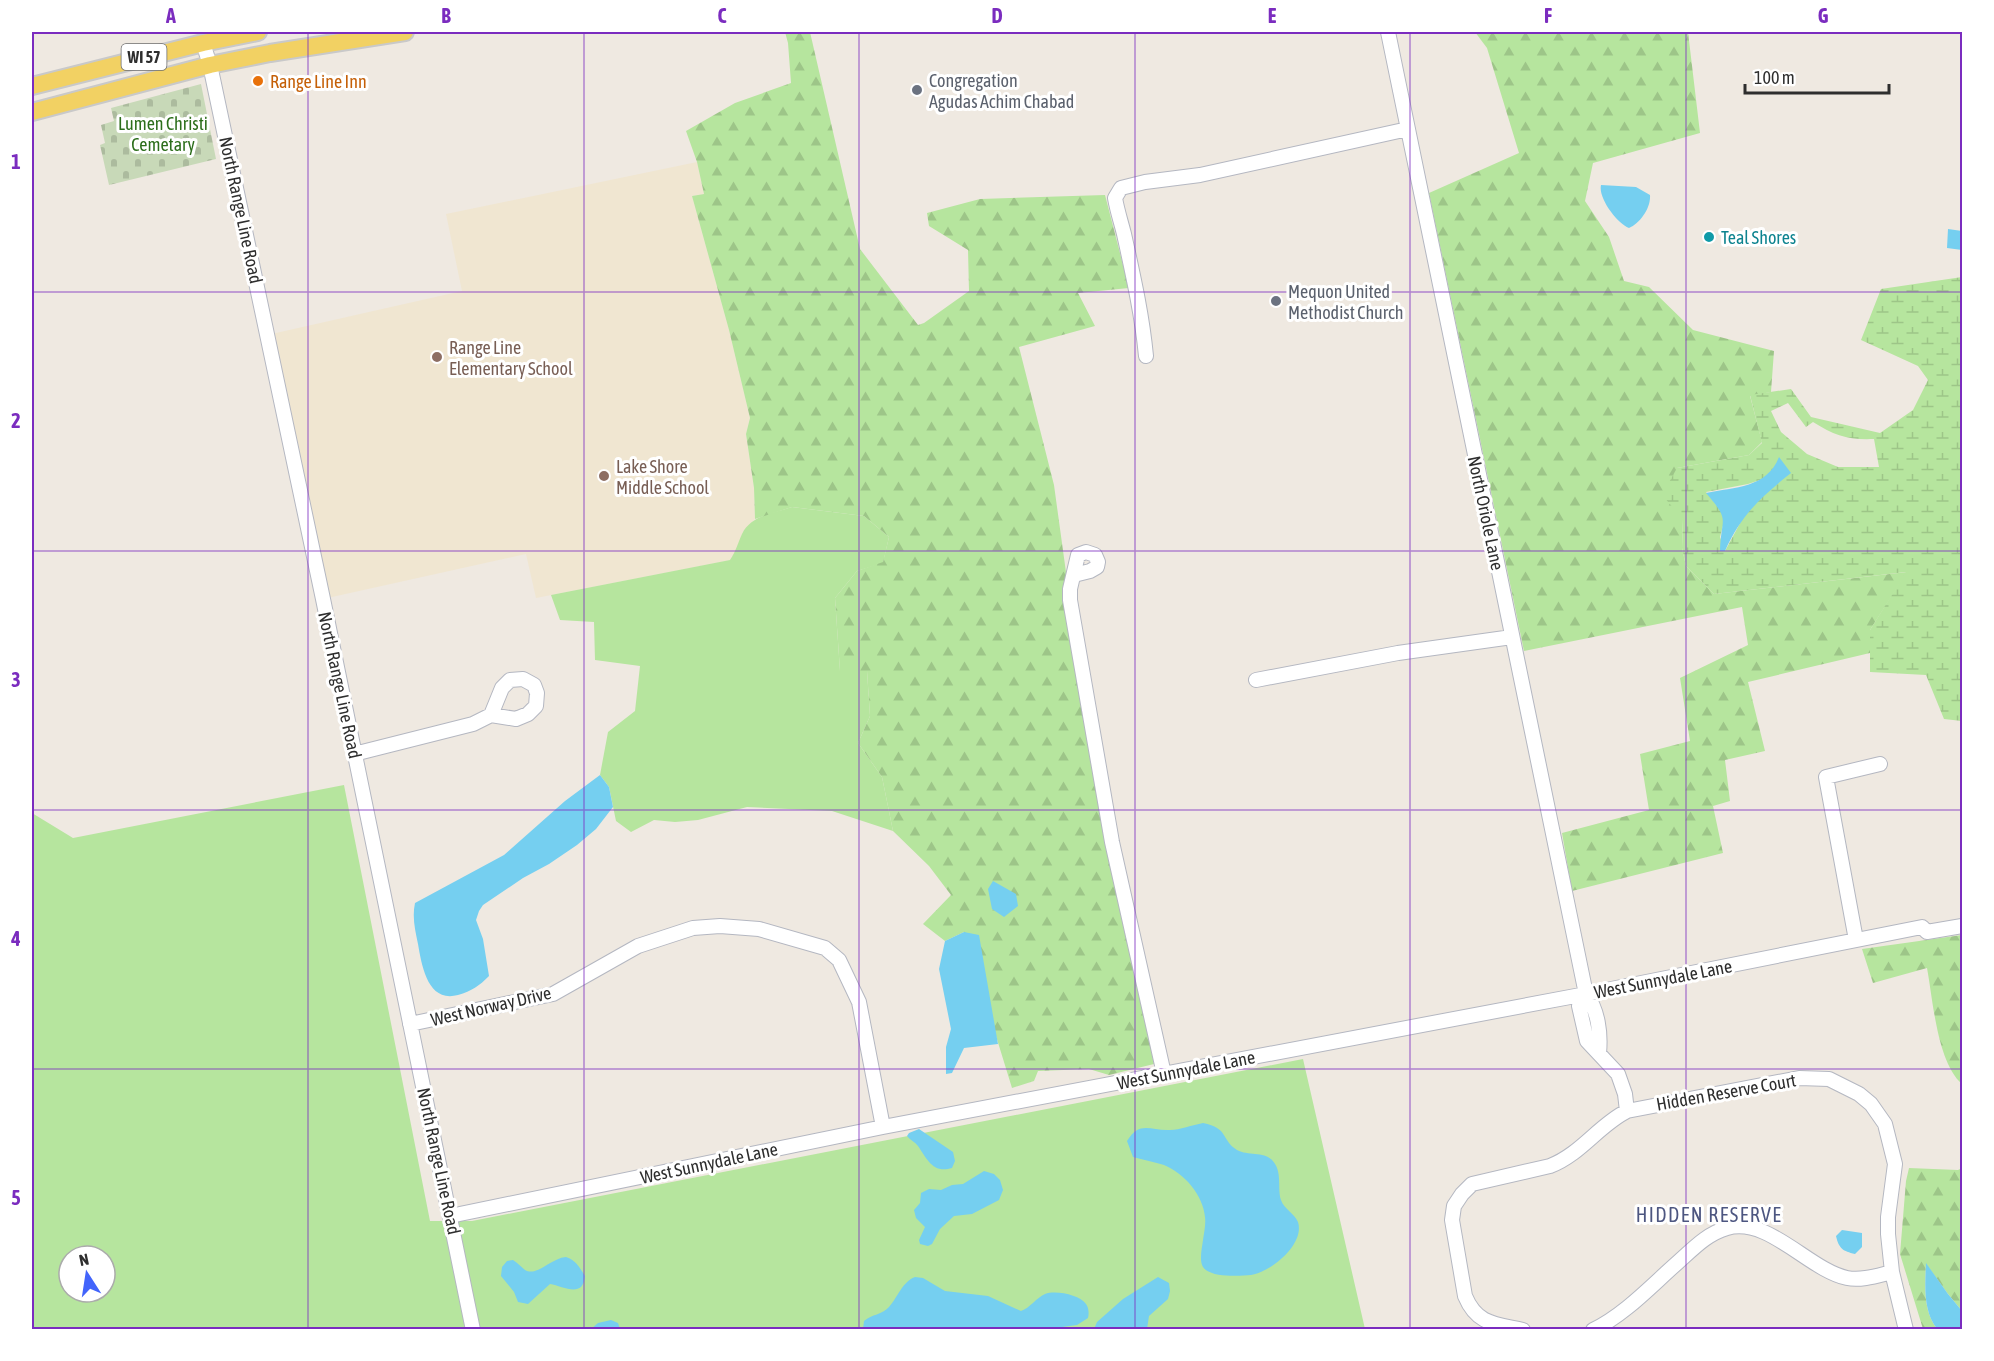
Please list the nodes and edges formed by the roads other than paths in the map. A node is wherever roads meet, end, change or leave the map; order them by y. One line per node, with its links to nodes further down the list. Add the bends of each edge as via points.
1 (258, 32): 4 (main road, WI 57)
2 (405, 32): 5 (main road, WI 57)
3 (1388, 32): 8 (street, North Oriole Lane)
4 (203, 42): 5 (street, North Range Line Road); 6 (main road, WI 57)
5 (210, 66): 7 (main road, WI 57); 14 (street, North Range Line Road)
6 (32, 86)
7 (32, 112)
8 (1408, 129): 9 (street, via 1121,188 1115,198 1142,317); 11 (street, North Oriole Lane)
9 (1146, 356)
10 (1074, 576): 20 (street, via 1070,600 1110,830)
11 (1512, 638): 12 (street, via 1398,653); 18 (street, North Oriole Lane)
12 (1256, 680)
13 (491, 715): 14 (street, via 472,724)
14 (354, 754): 19 (street, North Range Line Road)
15 (1880, 764): 17 (street, via 1826,777)
16 (1962, 926): 17 (street, West Sunnydale Lane, via 1927,932 1922,927)
17 (1856, 940): 18 (street, West Sunnydale Lane)
18 (1586, 994): 20 (street, West Sunnydale Lane); 21 (street, North Oriole Lane, via 1593,1004 1599,1053 1618,1074)
19 (411, 1024): 22 (street, West Norway Drive, via 553,994 638,946 693,928 759,929 825,948 839,960 859,1002); 23 (street, North Range Line Road)
20 (1164, 1074): 22 (street, West Sunnydale Lane)
21 (1628, 1110): 24 (street, Hidden Reserve Court, via 1799,1078 1829,1079 1859,1094 1885,1124 1895,1164 1888,1216); 26 (street, via 1563,1161 1472,1184 1454,1206 1452,1228 1470,1306 1486,1321)
22 (884, 1127): 23 (street, West Sunnydale Lane)
23 (450, 1216): 25 (street, North Range Line Road)
24 (1893, 1272): 27 (street, via 1847,1278 1767,1233 1731,1227 1703,1239 1622,1311); 28 (street, Hidden Reserve Court)
25 (473, 1329)
26 (1523, 1329)
27 (1593, 1329)
28 (1906, 1329)

